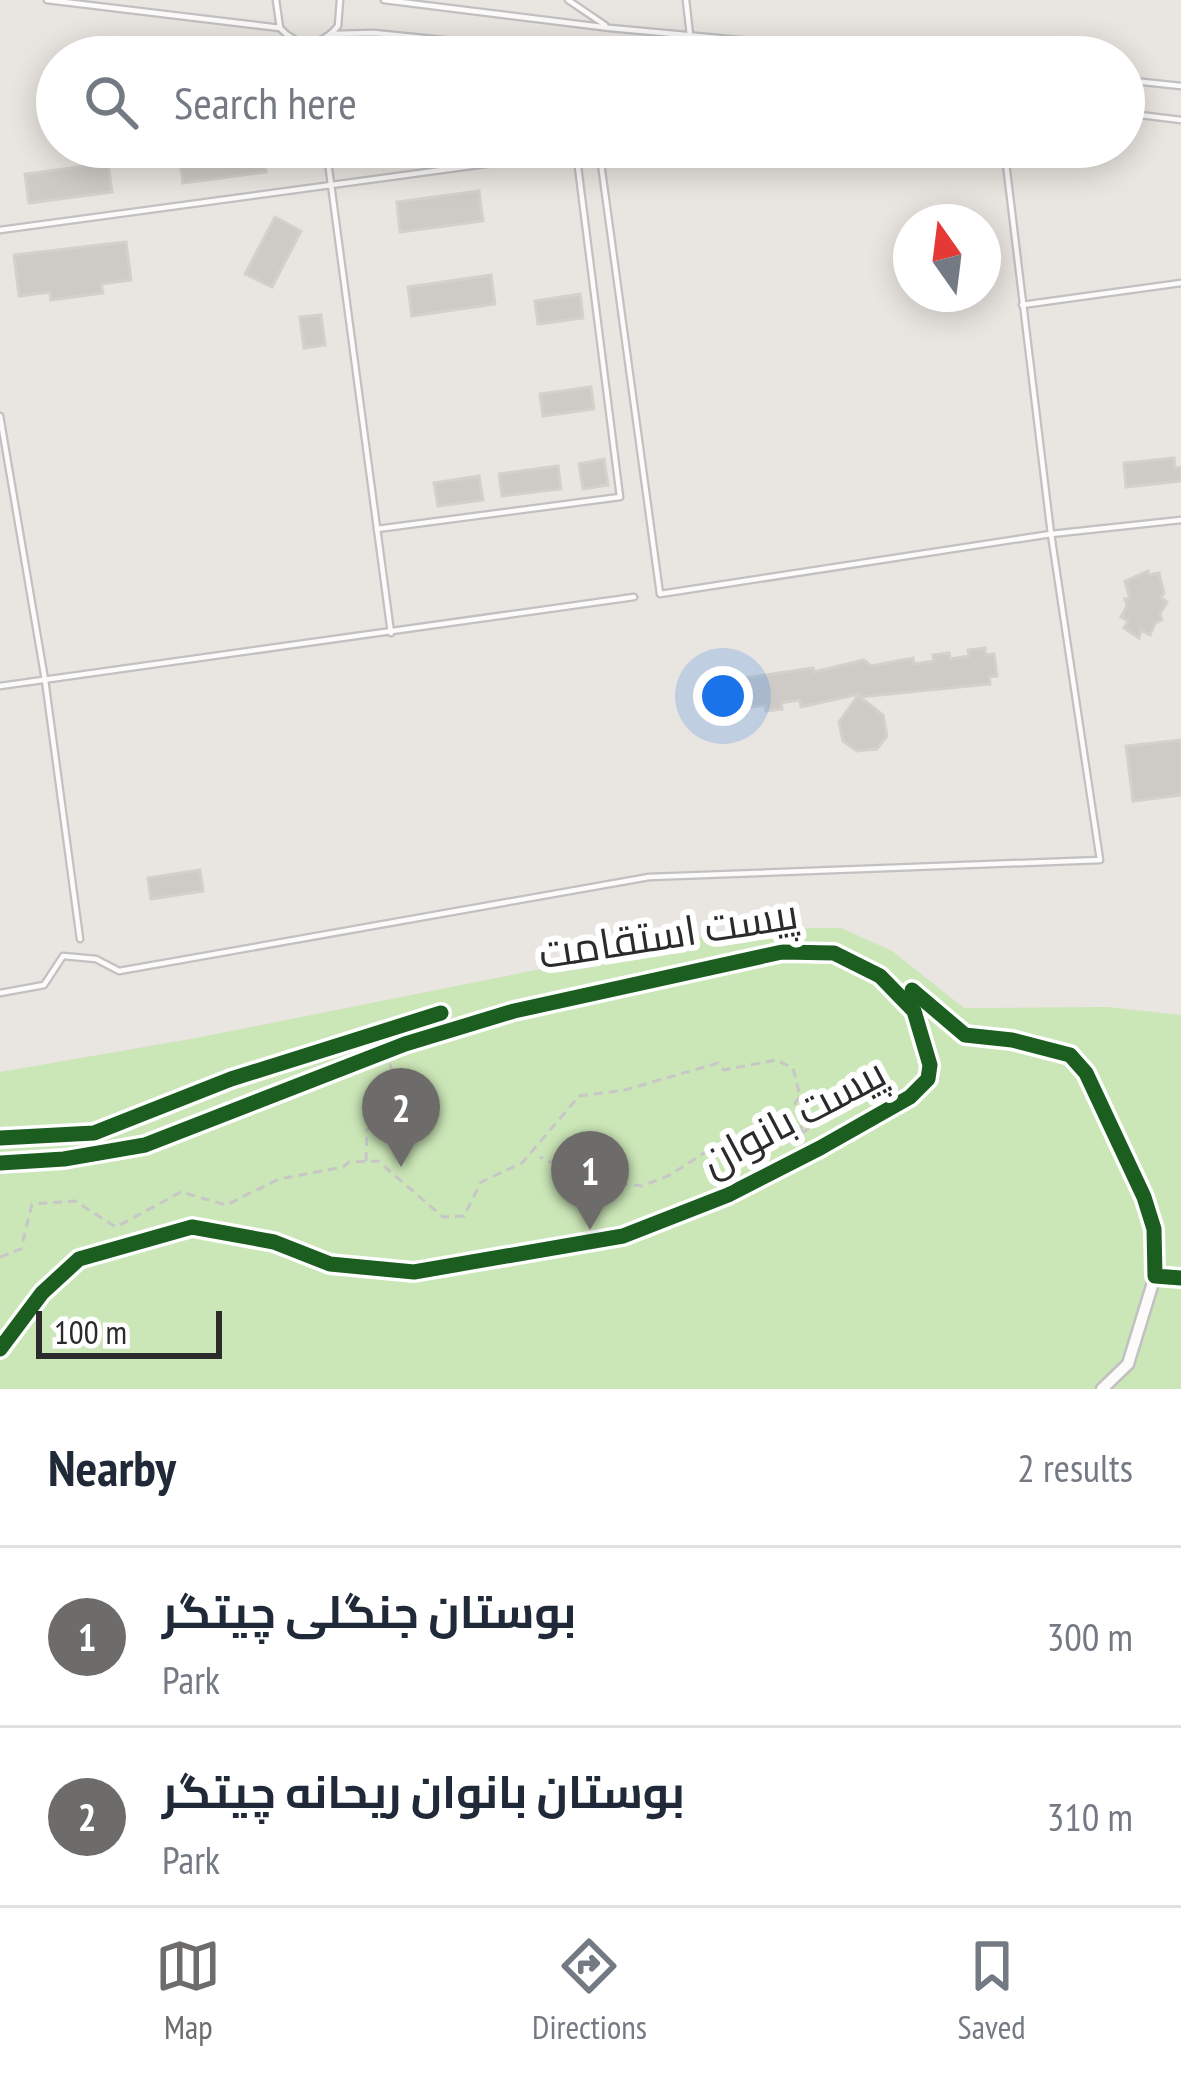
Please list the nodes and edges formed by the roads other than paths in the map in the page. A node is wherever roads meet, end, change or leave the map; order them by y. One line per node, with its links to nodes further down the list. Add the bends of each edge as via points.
1 (47, 0): 7 (lane)
2 (277, 0): 7 (lane)
3 (340, 0): 9 (lane)
4 (384, 0): 8 (lane)
5 (568, 0): 8 (lane)
6 (686, 0): 10 (lane)
7 (280, 28): 11 (lane)
8 (610, 28): 10 (lane)
9 (332, 34): 12 (lane); 13 (lane)
10 (690, 35): 14 (lane)
11 (289, 36)
12 (328, 36)
13 (404, 36)
14 (701, 36)
15 (1145, 82): 16 (lane)
16 (1181, 86)
17 (1145, 115): 18 (lane)
18 (1181, 120)
19 (329, 168): 24 (lane)
20 (446, 168): 24 (lane)
21 (578, 168): 30 (lane, via 620,497)
22 (601, 168): 31 (lane, via 660,594)
23 (1006, 168): 27 (lane)
24 (331, 183): 25 (lane); 30 (lane)
25 (0, 230)
26 (1181, 283): 27 (lane)
27 (1022, 305): 31 (lane)
28 (0, 416): 34 (lane)
29 (1181, 520): 31 (lane)
30 (376, 529): 33 (lane)
31 (1051, 534): 37 (lane, via 1100,860 649,877 119,971 63,956 44,985)
32 (634, 596): 33 (lane)
33 (391, 633): 34 (lane)
34 (45, 680): 35 (lane); 36 (lane)
35 (0, 686)
36 (80, 939)
37 (0, 993)
38 (1155, 1276): 39 (street, via 1128,1364)
39 (1102, 1389)

